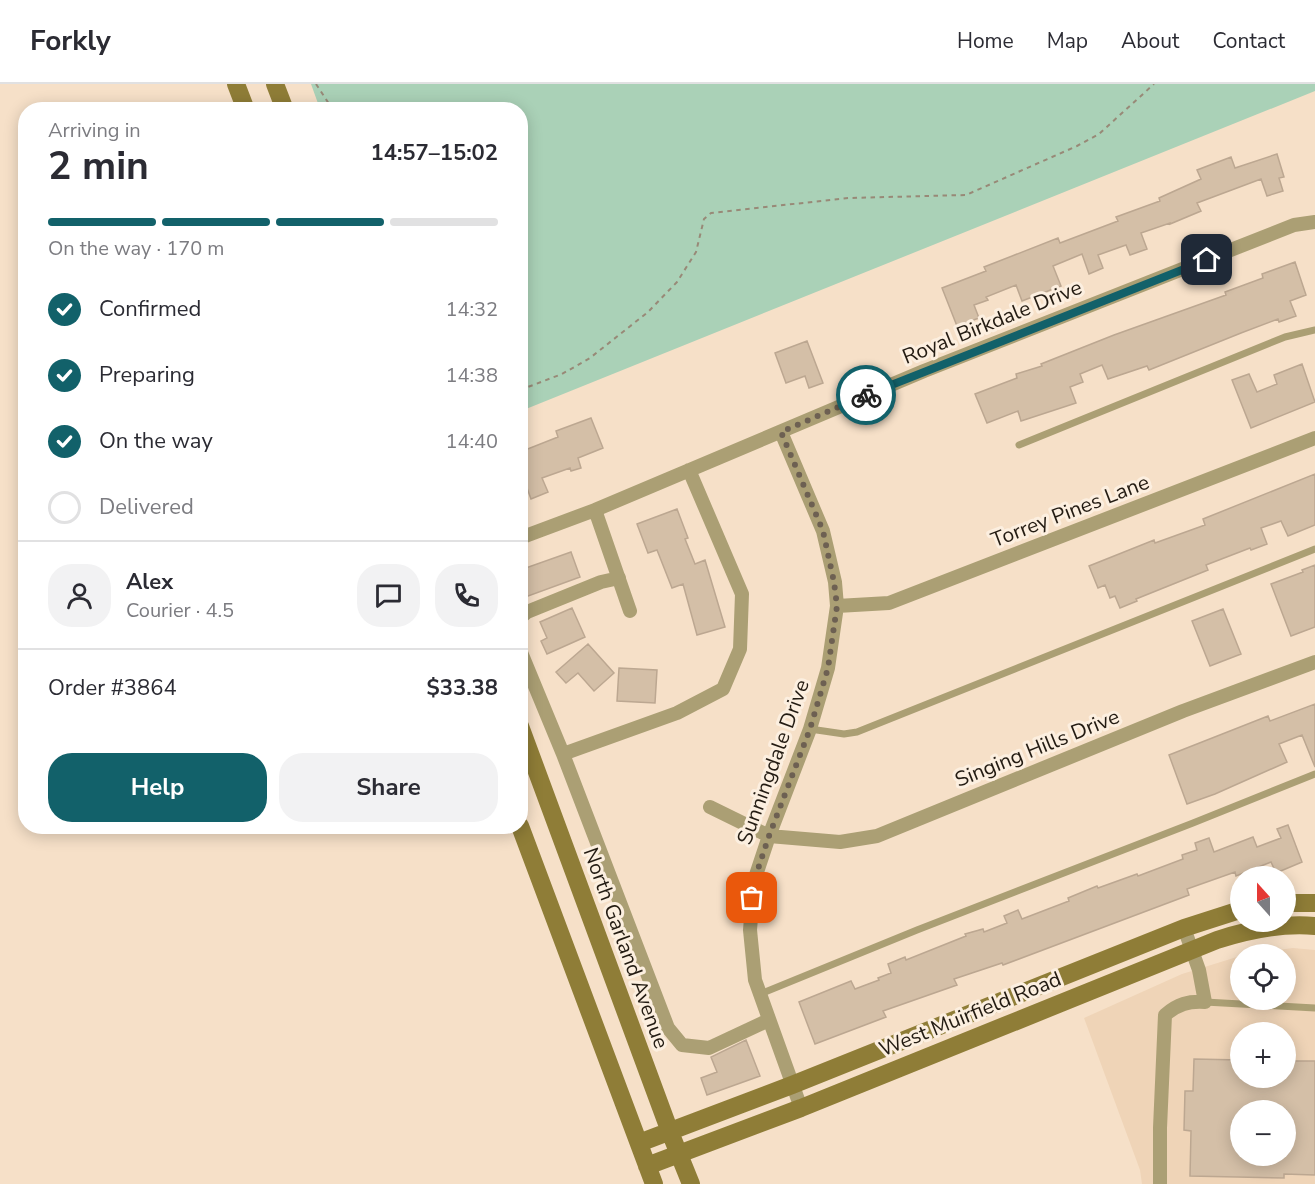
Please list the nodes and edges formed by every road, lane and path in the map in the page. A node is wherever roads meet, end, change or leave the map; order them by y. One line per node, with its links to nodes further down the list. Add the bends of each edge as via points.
1 (236, 84): 5 (street)
2 (275, 84): 6 (street)
3 (316, 84): 7 (path)
4 (1154, 84): 10 (path, via 1099,134 966,195 848,198 711,213 704,219 696,252 677,282 648,312 590,358)
5 (243, 102)
6 (282, 102)
7 (328, 102)
8 (1315, 221): 11 (street, Royal Birkdale Drive, via 1294,225 945,362)
9 (1315, 330): 13 (lane, via 1274,341)
10 (528, 387)
11 (781, 432): 14 (street, Royal Birkdale Drive); 19 (street, Sunningdale Drive, via 823,531)
12 (1315, 438): 19 (street, Torrey Pines Lane, via 889,603)
13 (1019, 445)
14 (689, 470): 15 (street, Royal Birkdale Drive); 26 (street, via 742,594 740,649 723,689 676,713)
15 (595, 510): 16 (street, Royal Birkdale Drive); 18 (street)
16 (528, 535)
17 (1315, 549): 24 (lane, via 857,732)
18 (619, 578): 20 (street); 21 (street)
19 (837, 606): 24 (street, Sunningdale Drive, via 828,668)
20 (630, 611)
21 (528, 612)
22 (1315, 662): 30 (street, Singing Hills Drive, via 1183,711 877,836 840,842)
23 (528, 669): 26 (street)
24 (810, 729): 30 (street, Sunningdale Drive)
25 (528, 748): 43 (street, North Garland Avenue)
26 (563, 754): 40 (street, via 668,1028 682,1045 709,1048)
27 (1315, 774): 37 (lane)
28 (710, 807): 30 (street)
29 (523, 834): 44 (street)
30 (769, 836): 37 (street, Sunningdale Drive, via 754,881 750,930)
31 (1296, 903): 32 (street)
32 (1315, 903)
33 (1230, 913): 35 (street, West Muirfield Road)
34 (1315, 926): 36 (street, West Muirfield Road, via 1240,932)
35 (1184, 928): 36 (street); 41 (street, West Muirfield Road)
36 (1191, 951): 38 (street); 42 (street, West Muirfield Road)
37 (760, 994): 40 (street, Sunningdale Drive)
38 (1205, 1002): 39 (lane); 49 (street, via 1191,1001 1164,1015)
39 (1315, 1008)
40 (769, 1020): 41 (street, Sunningdale Drive)
41 (792, 1085): 42 (street, Sunningdale Drive); 43 (street, West Muirfield Road)
42 (801, 1108): 45 (street, West Muirfield Road)
43 (670, 1132): 44 (street, West Muirfield Road); 45 (street, North Garland Avenue)
44 (639, 1143): 46 (street)
45 (679, 1154): 46 (street, West Muirfield Road); 48 (street, North Garland Avenue)
46 (648, 1166): 47 (street)
47 (654, 1184)
48 (691, 1184)
49 (1160, 1184)

